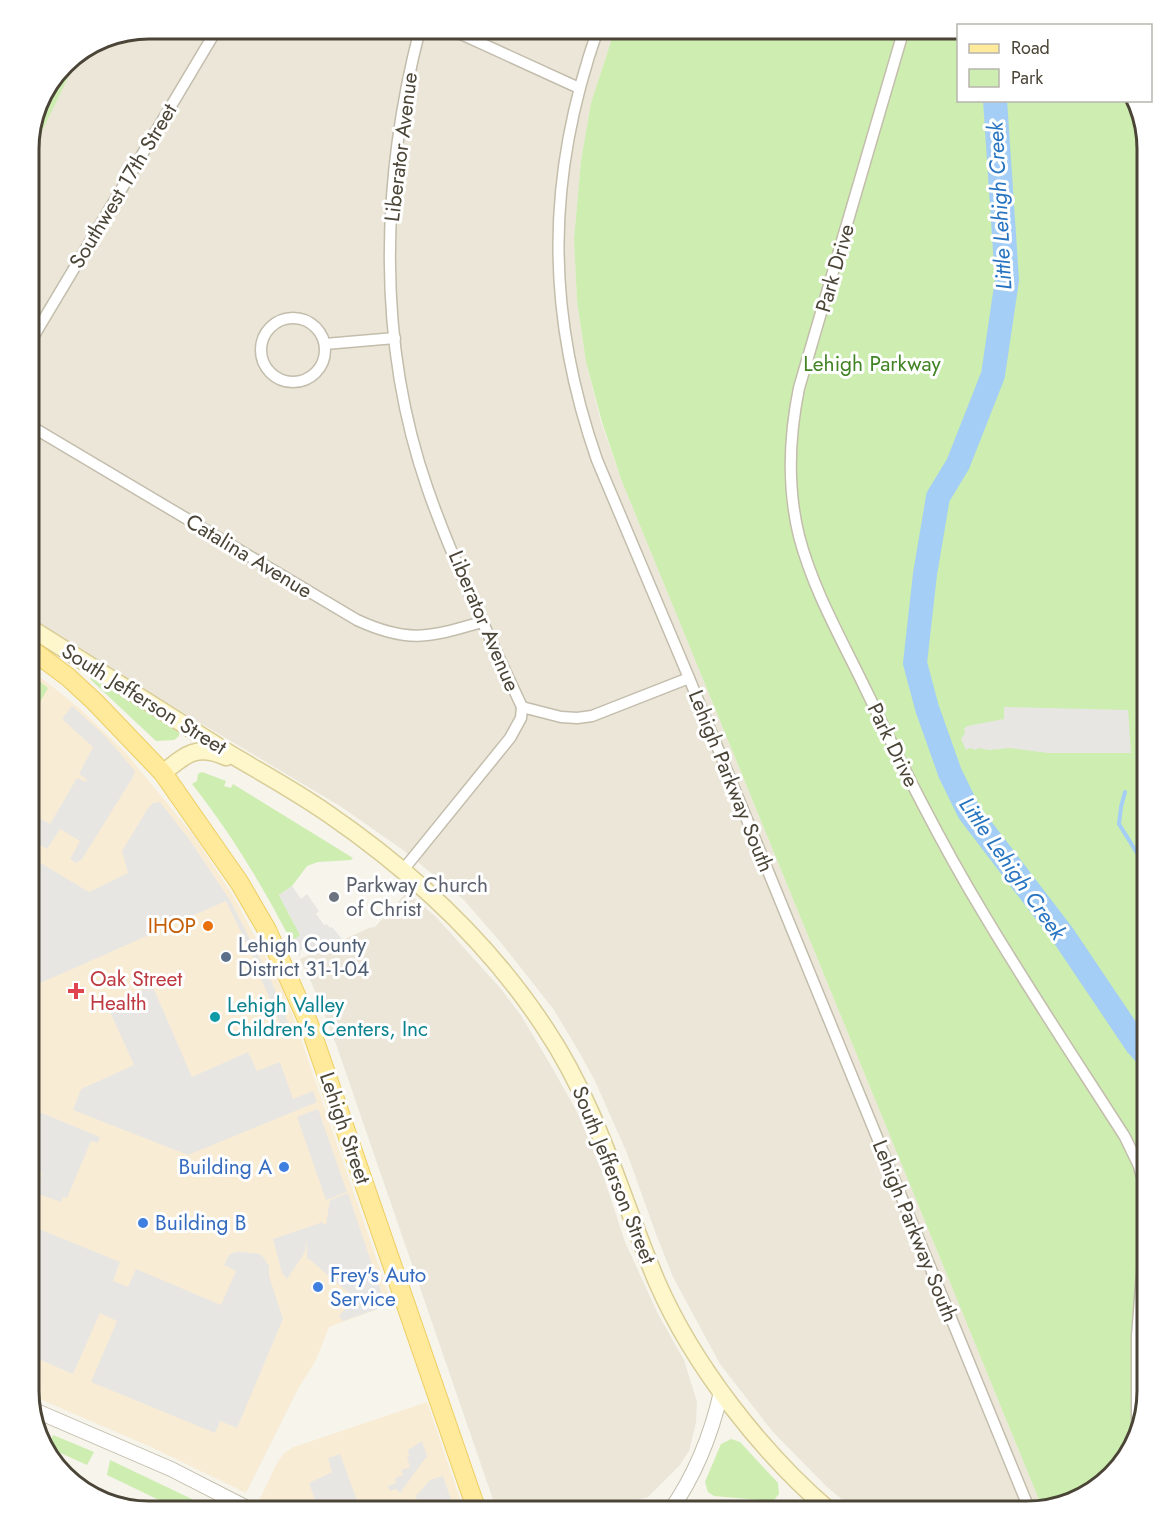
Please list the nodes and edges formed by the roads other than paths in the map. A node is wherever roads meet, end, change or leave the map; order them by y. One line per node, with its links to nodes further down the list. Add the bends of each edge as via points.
1 (211, 39): 7 (street, Southwest 17th Street)
2 (417, 39): 8 (street, Liberator Avenue, via 401,111 393,176 390,257)
3 (472, 39): 6 (street)
4 (595, 39): 6 (street, Lehigh Parkway South)
5 (901, 39): 19 (street, Park Drive, via 799,388 790,470 799,536 817,588 905,772 981,910)
6 (579, 88): 14 (street, Lehigh Parkway South, via 566,149 558,232 566,350 597,460)
7 (39, 327)
8 (395, 338): 9 (street); 11 (street, Liberator Avenue, via 414,440 428,490)
9 (325, 344): 9 (street, via 316,326 297,317 287,318 277,321 263,336 261,358 273,376 294,383 305,380 321,366)
10 (39, 431): 11 (street, Catalina Avenue, via 376,629 395,634 436,635)
11 (482, 622): 15 (street, Liberator Avenue)
12 (39, 633): 16 (main road, South Jefferson Street)
13 (39, 655): 17 (main road, Lehigh Street, via 95,702)
14 (689, 678): 15 (street, via 592,716 561,717); 28 (street, Lehigh Parkway South)
15 (522, 707): 18 (street, Liberator Avenue, via 521,718 510,738)
16 (260, 772): 17 (main road, South Jefferson Street, via 217,753 198,750); 18 (main road, South Jefferson Street, via 325,812)
17 (163, 773): 25 (main road, Lehigh Street, via 267,930 309,1024)
18 (403, 870): 22 (main road, South Jefferson Street, via 436,898 496,961 547,1031 589,1107 657,1282)
19 (1137, 1162)
20 (1137, 1336): 21 (street, Park Drive)
21 (1137, 1391)
22 (721, 1392): 26 (street, via 702,1457); 27 (main road, South Jefferson Street)
23 (41, 1413): 24 (street, via 171,1469)
24 (232, 1501)
25 (473, 1501)
26 (677, 1501)
27 (819, 1501)
28 (1026, 1501)

